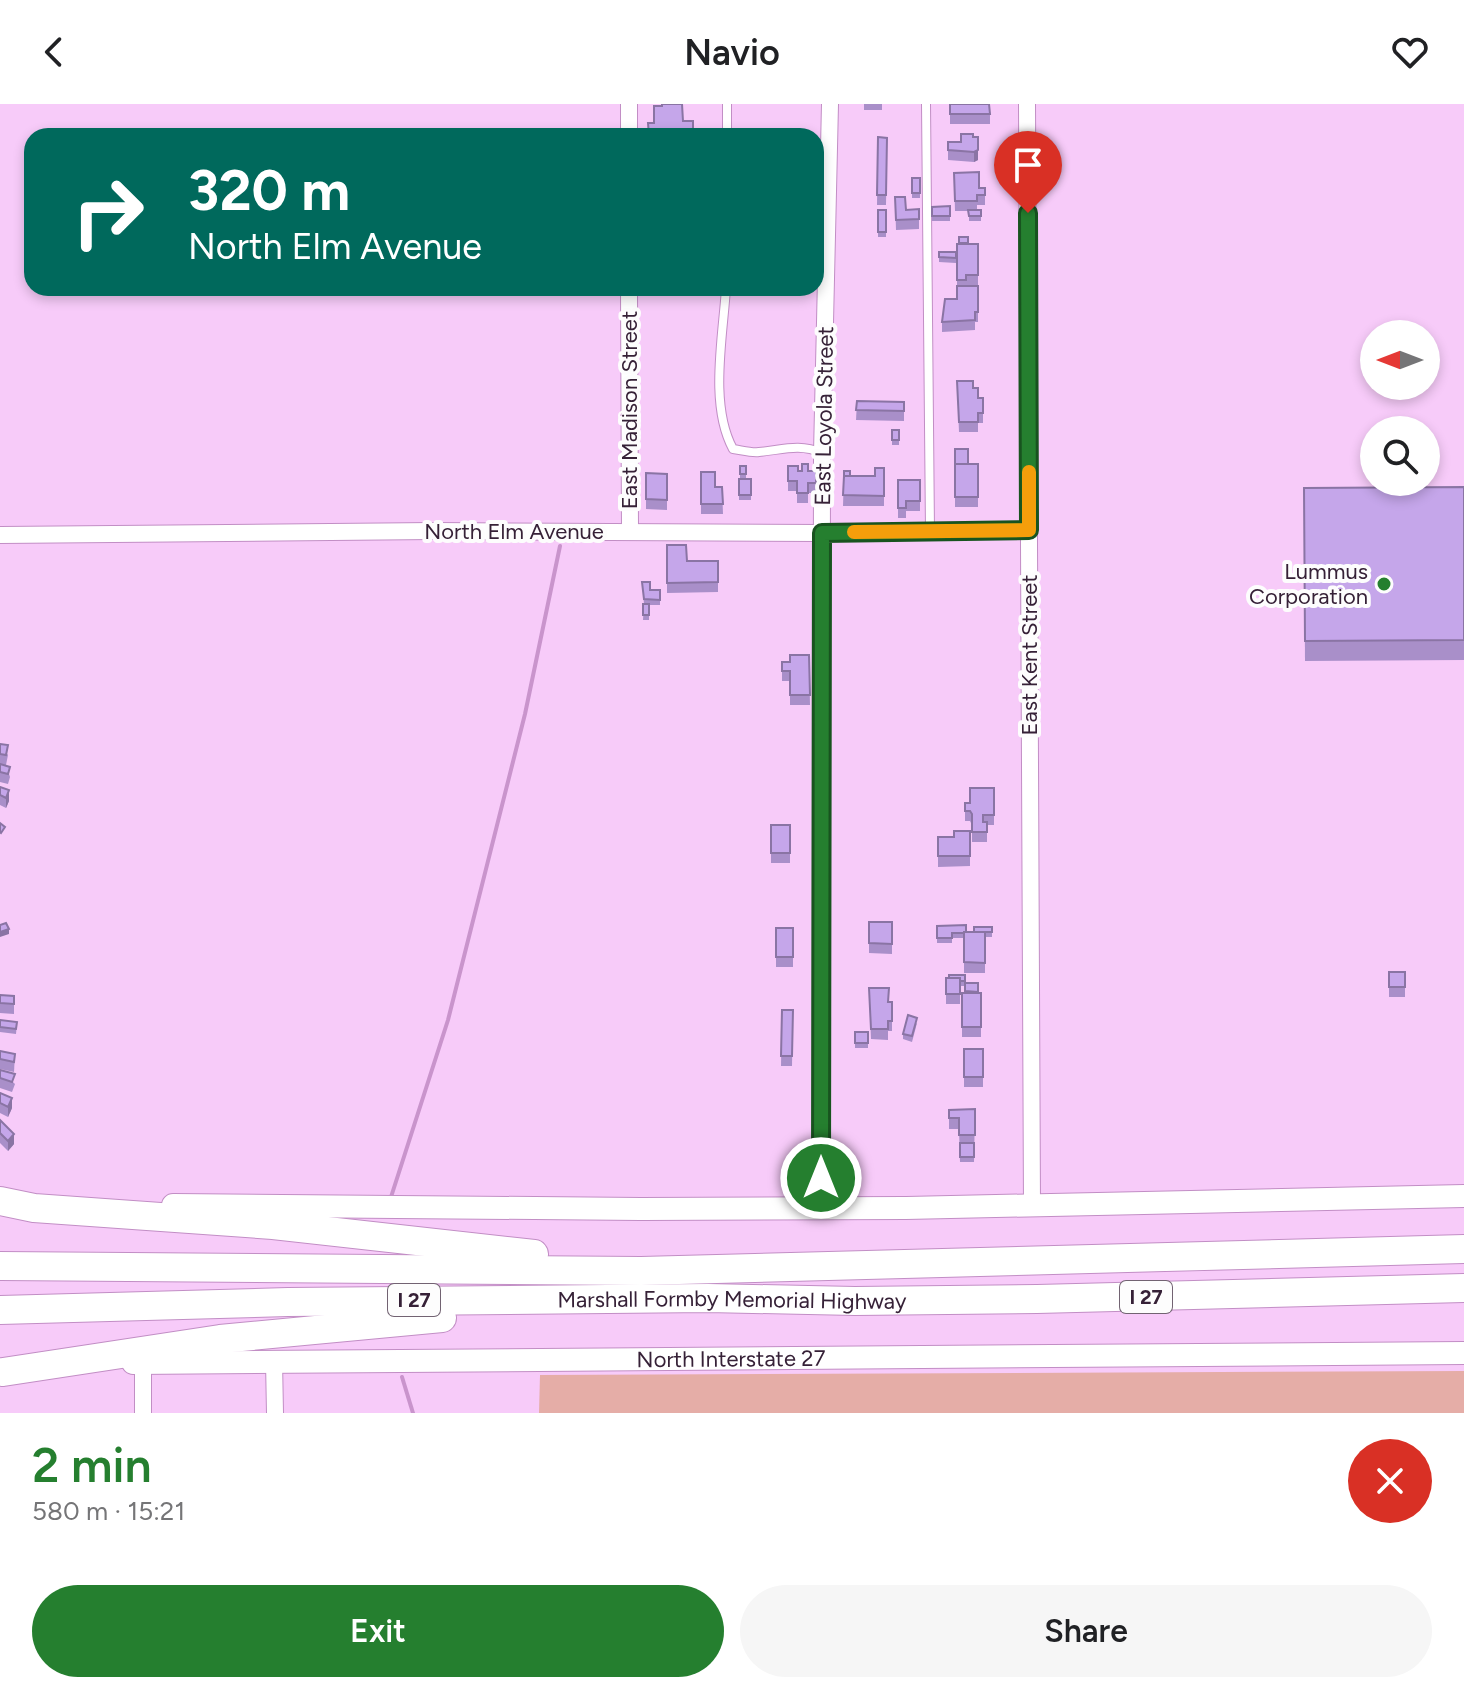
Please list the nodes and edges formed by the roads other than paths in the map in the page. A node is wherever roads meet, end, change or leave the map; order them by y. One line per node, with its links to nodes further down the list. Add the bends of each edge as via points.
1 (629, 104): 6 (street)
2 (727, 104): 7 (lane)
3 (830, 104): 10 (street, East Loyola Street)
4 (926, 104): 13 (lane)
5 (1027, 104): 11 (street, East Kent Street)
6 (629, 128)
7 (727, 128)
8 (629, 296): 12 (street, East Madison Street)
9 (726, 296): 10 (lane, via 720,395 724,433 733,449 756,453 798,447)
10 (822, 453): 14 (street, East Loyola Street)
11 (1029, 530): 13 (street, North Elm Avenue); 18 (street, East Kent Street)
12 (630, 531): 14 (street, North Elm Avenue); 15 (street, North Elm Avenue)
13 (930, 532): 14 (street, North Elm Avenue)
14 (822, 533): 19 (street, East Loyola Street)
15 (0, 535)
16 (1464, 1196): 18 (main road)
17 (0, 1201): 19 (main road); 24 (highway, via 273,1225 582,1259)
18 (1032, 1206): 19 (main road)
19 (821, 1208)
20 (1464, 1239): 22 (highway)
21 (1464, 1249): 22 (highway, Marshall Formby Memorial Highway / I 27)
22 (1302, 1252): 24 (highway, Marshall Formby Memorial Highway / I 27)
23 (0, 1266): 24 (highway, Marshall Formby Memorial Highway / I 27)
24 (641, 1271)
25 (1459, 1289): 26 (highway, Marshall Formby Memorial Highway / I 27)
26 (829, 1301): 27 (highway, Marshall Formby Memorial Highway / I 27, via 304,1301); 31 (highway, via 780,1309 375,1322)
27 (0, 1310)
28 (1464, 1353): 29 (main road, North Interstate 27)
29 (274, 1361): 30 (main road, North Interstate 27); 33 (street)
30 (143, 1362): 31 (main road, North Interstate 27); 32 (street)
31 (1, 1372)
32 (143, 1413)
33 (275, 1413)

